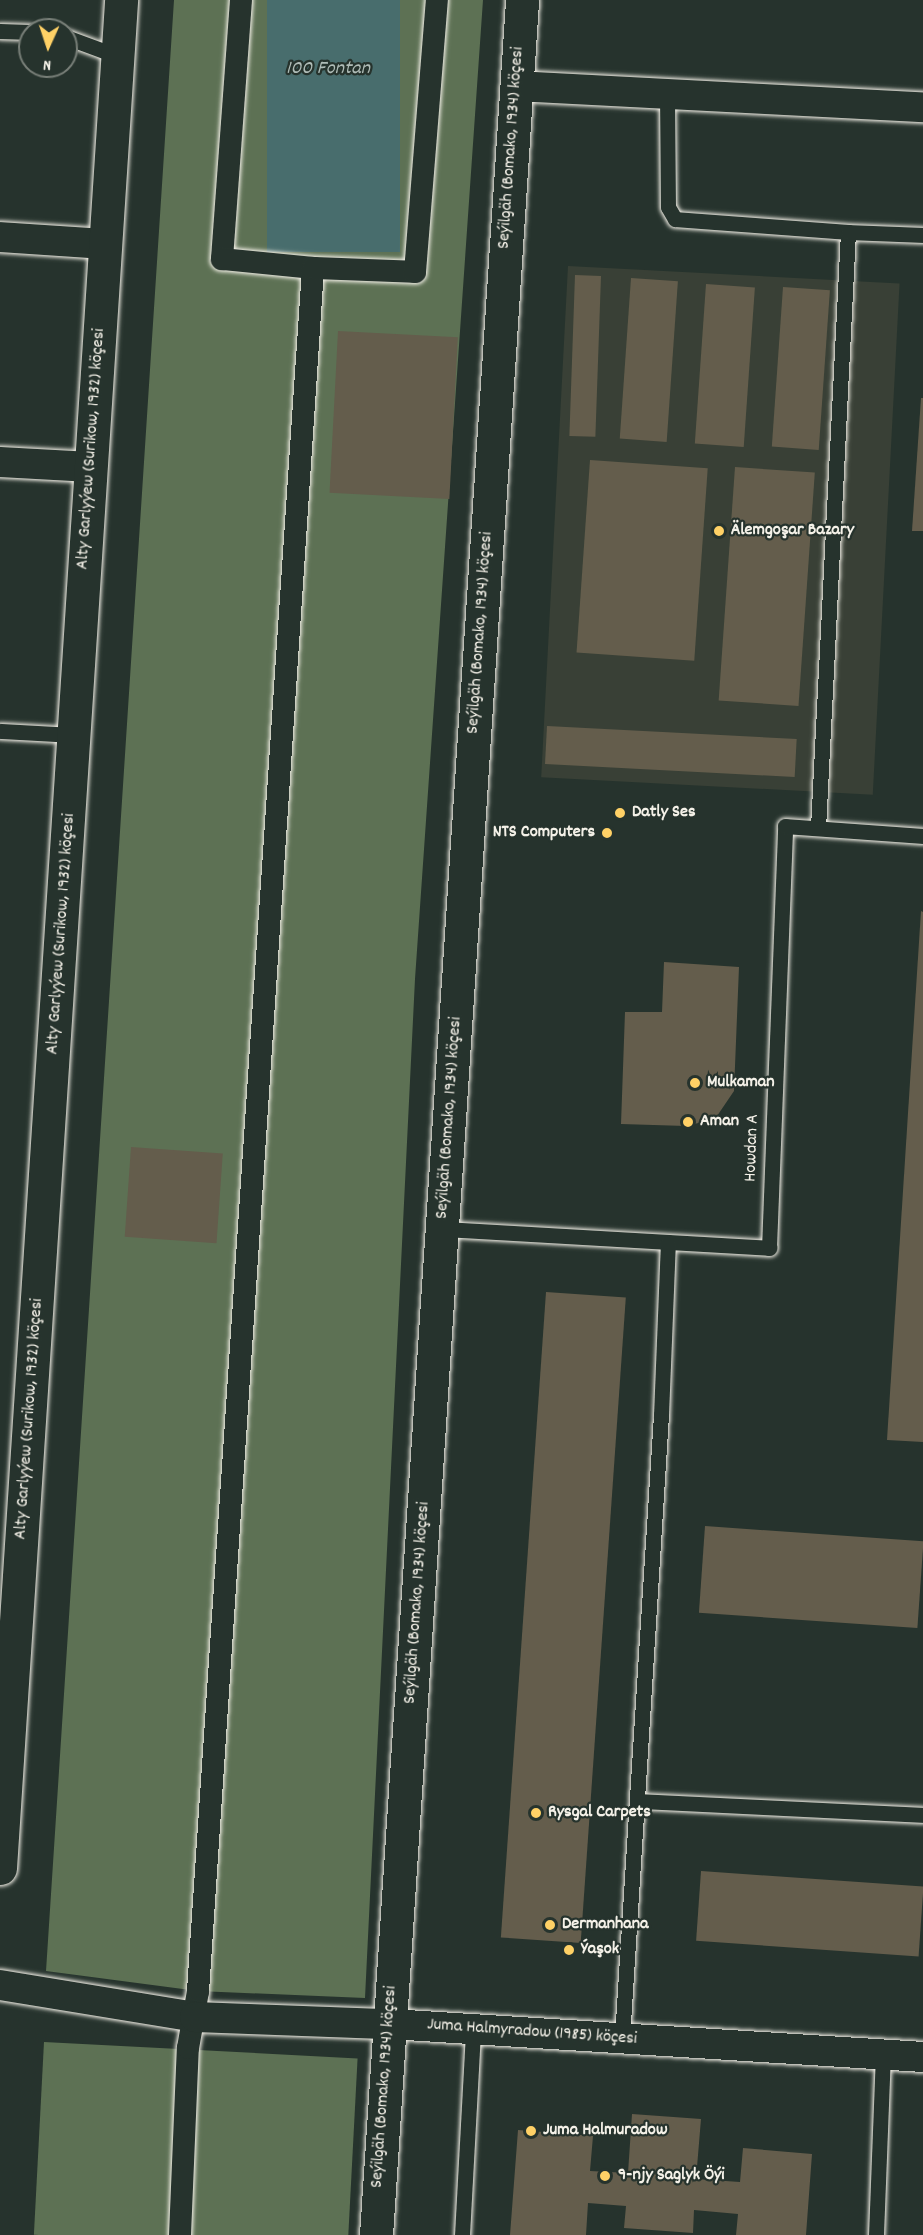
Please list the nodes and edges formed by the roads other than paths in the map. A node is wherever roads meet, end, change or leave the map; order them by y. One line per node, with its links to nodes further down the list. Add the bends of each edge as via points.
1 (120, 0): 8 (street, Alty Garlyýew (Surikow, 1932) köçesi)
2 (241, 0): 16 (street, via 222,259)
3 (437, 0): 16 (street, via 415,272)
4 (522, 0): 9 (street, Seýilgäh (Bomako, 1934) köçesi)
5 (0, 31): 6 (lane)
6 (18, 32)
7 (78, 41): 8 (lane)
8 (117, 56): 15 (street, Alty Garlyýew (Surikow, 1932) köçesi)
9 (516, 86): 10 (street); 23 (street, Seýilgäh (Bomako, 1934) köçesi)
10 (667, 94): 11 (street); 12 (lane, via 668,207 675,219)
11 (923, 107)
12 (848, 232): 13 (lane); 21 (lane)
13 (923, 235)
14 (0, 237): 15 (street)
15 (105, 244): 18 (street, Alty Garlyýew (Surikow, 1932) köçesi)
16 (313, 268): 30 (street)
17 (0, 462): 18 (street)
18 (91, 467): 20 (street, Alty Garlyýew (Surikow, 1932) köçesi)
19 (0, 732): 20 (lane)
20 (75, 735): 25 (street, Alty Garlyýew (Surikow, 1932) köçesi)
21 (818, 828): 22 (lane, Howdan A); 24 (lane, Howdan A, via 785,826 769,1248)
22 (923, 836)
23 (443, 1229): 24 (lane, Howdan A); 31 (street, Seýilgäh (Bomako, 1934) köçesi)
24 (668, 1242): 26 (lane)
25 (5, 1723): 28 (street, Alty Garlyýew (Surikow, 1932) köçesi)
26 (639, 1801): 27 (lane); 33 (lane)
27 (923, 1815)
28 (0, 1868)
29 (0, 1985): 30 (street, Juma Halmyradow (1985) köçesi)
30 (195, 2016): 31 (street, Juma Halmyradow (1985) köçesi); 36 (street, via 188,2048)
31 (390, 2024): 32 (street, Juma Halmyradow (1985) köçesi); 37 (street, Seýilgäh (Bomako, 1934) köçesi)
32 (473, 2029): 33 (street, Juma Halmyradow (1985) köçesi); 38 (lane)
33 (622, 2038): 34 (street, Juma Halmyradow (1985) köçesi)
34 (883, 2055): 35 (street, Juma Halmyradow (1985) köçesi); 39 (lane)
35 (923, 2057)
36 (180, 2235)
37 (376, 2235)
38 (462, 2235)
39 (876, 2235)

